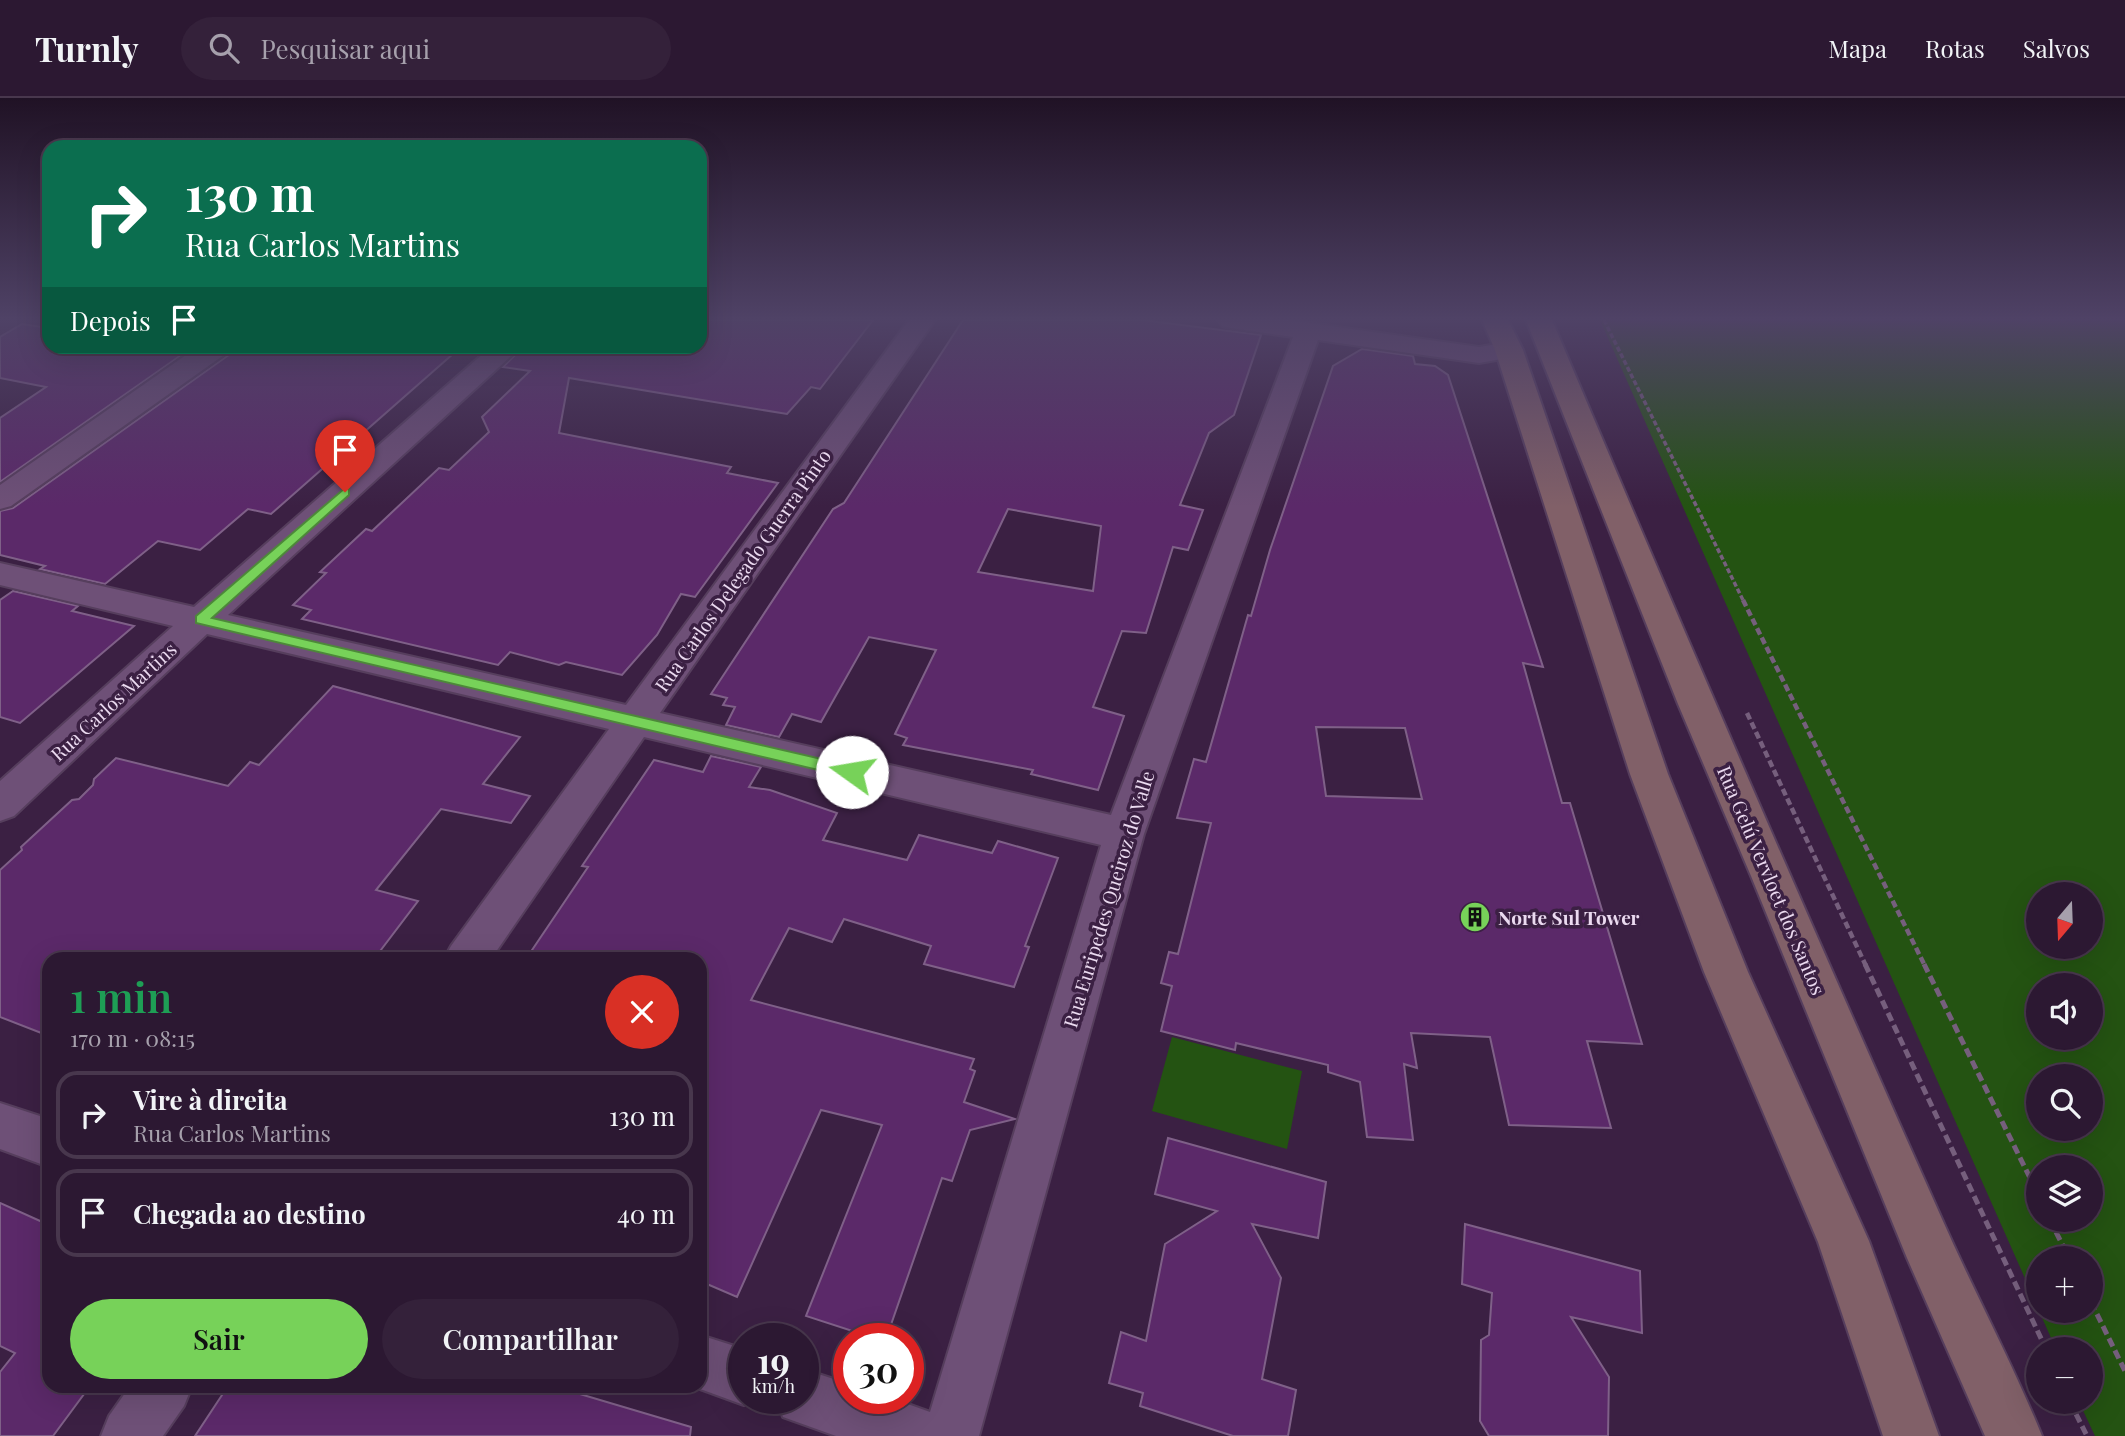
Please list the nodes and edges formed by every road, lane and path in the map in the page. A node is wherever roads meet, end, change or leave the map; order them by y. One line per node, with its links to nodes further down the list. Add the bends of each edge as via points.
1 (166, 382): 8 (street)
2 (468, 382): 10 (street, Rua Carlos Martins)
3 (877, 382): 12 (street, Rua Carlos Delegado Guerra Pinto)
4 (1289, 382): 14 (street, Rua Euripedes Queiroz do Valle)
5 (1518, 382): 30 (main road, via 1649,774 1726,972 1843,1241)
6 (1565, 382): 31 (main road, Rua Gelú Vervloet dos Santos, via 1924,1240)
7 (1635, 382): 18 (path)
8 (0, 499)
9 (0, 574): 10 (street)
10 (201, 620): 12 (street); 13 (street, Rua Carlos Martins)
11 (1746, 712): 20 (path)
12 (634, 722): 14 (street); 15 (street, Rua Carlos Delegado Guerra Pinto)
13 (0, 805)
14 (1124, 834): 29 (street, Rua Euripedes Queiroz do Valle)
15 (472, 952)
16 (0, 1126): 17 (street)
17 (42, 1141)
18 (2026, 1170)
19 (2101, 1323): 22 (path)
20 (2040, 1337)
21 (707, 1364): 23 (street)
22 (2125, 1371)
23 (728, 1372)
24 (159, 1393): 27 (street)
25 (819, 1402): 28 (street)
26 (2076, 1414): 32 (path)
27 (129, 1436)
28 (919, 1436)
29 (951, 1436)
30 (1911, 1436)
31 (2014, 1436)
32 (2087, 1436)

